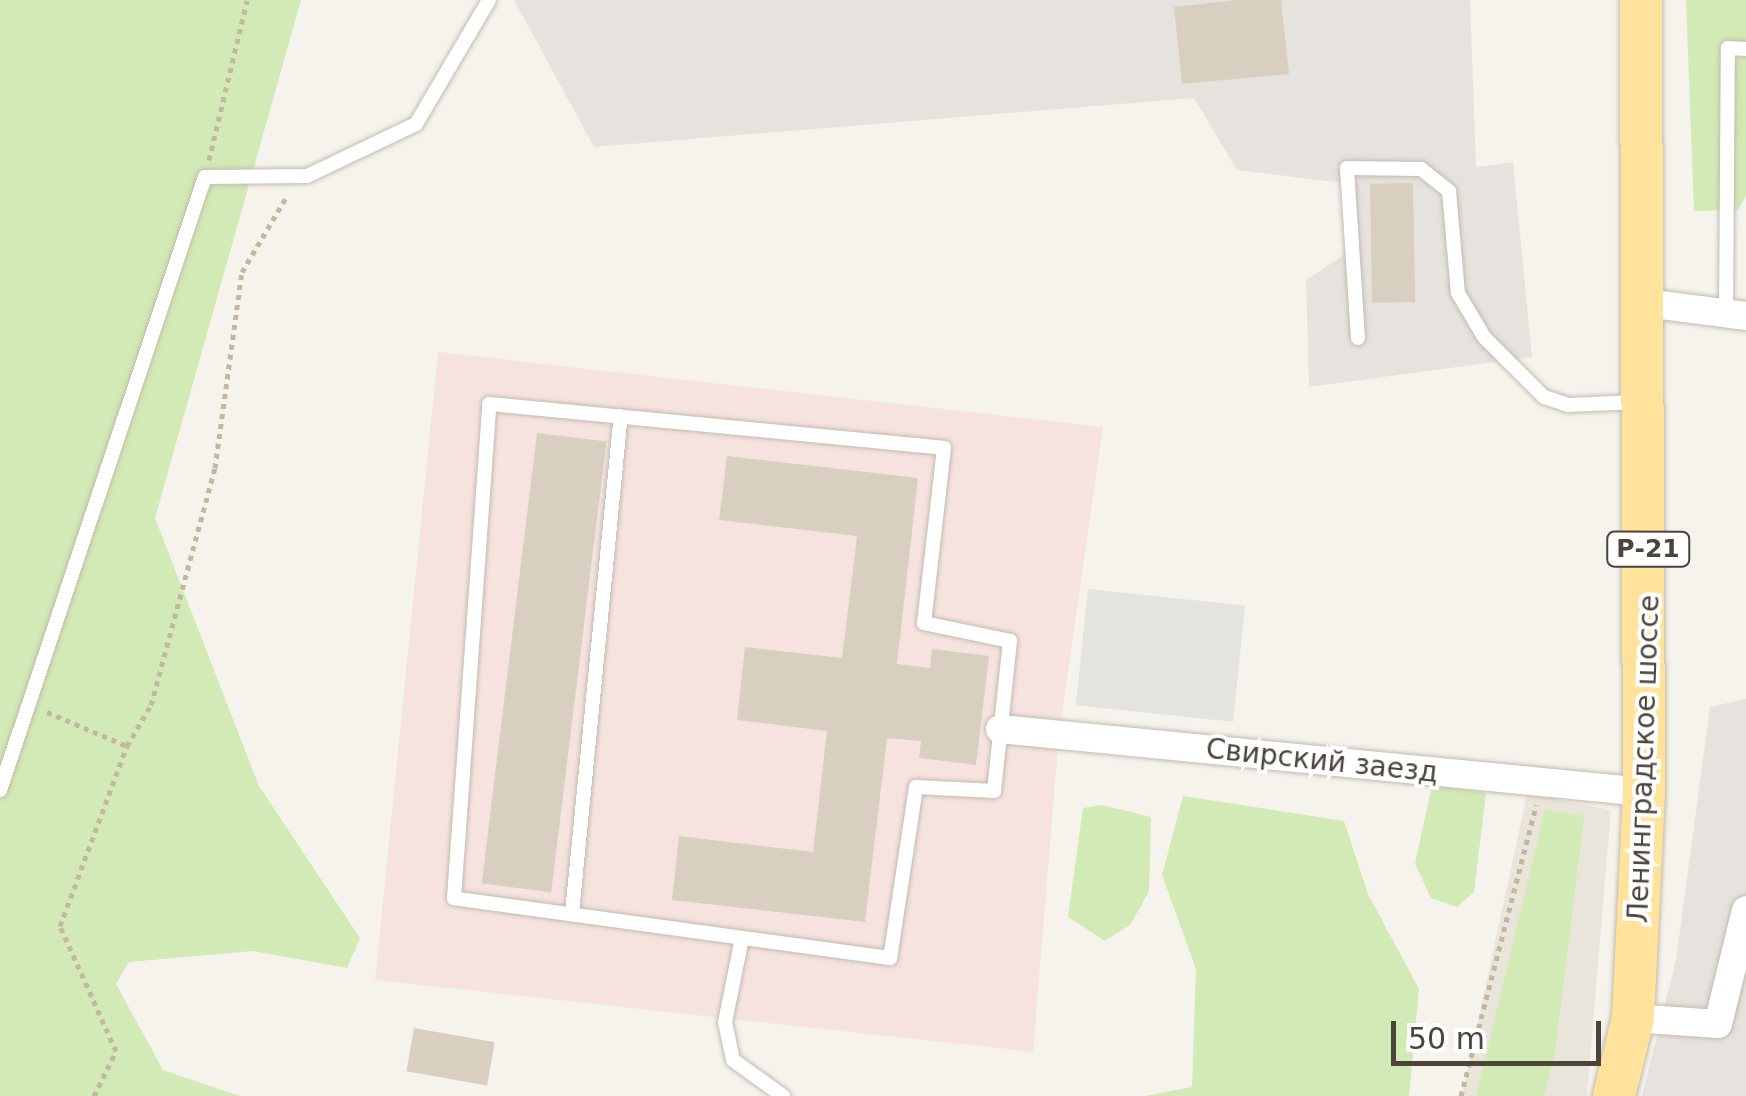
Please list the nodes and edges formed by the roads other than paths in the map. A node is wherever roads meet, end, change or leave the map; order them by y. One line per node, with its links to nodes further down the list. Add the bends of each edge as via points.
1 (490, 0): 10 (lane, via 416,124 298,176 205,177)
2 (1641, 0): 4 (main road, Ленинградское шоссе / Р-21)
3 (1746, 49): 5 (lane, via 1728,48)
4 (1645, 303): 5 (street); 7 (main road, Ленинградское шоссе / Р-21)
5 (1736, 316)
6 (1358, 338): 7 (lane, via 1347,168 1421,169 1449,191 1458,293 1484,337 1544,397 1568,405)
7 (1646, 402): 11 (main road, Ленинградское шоссе / Р-21)
8 (621, 416): 9 (lane, via 944,448 924,623 1010,640); 13 (lane); 13 (lane, via 489,404 475,518 454,898)
9 (1000, 730): 11 (street, Свирский заезд); 14 (lane, via 994,792 916,786 890,958)
10 (0, 790)
11 (1644, 792): 15 (main road, Ленинградское шоссе / Р-21)
12 (1746, 910): 15 (street, via 1718,1024)
13 (572, 913): 14 (lane)
14 (742, 943): 16 (lane, via 725,1022 733,1060)
15 (1633, 1018): 17 (main road, Ленинградское шоссе / Р-21)
16 (783, 1096)
17 (1614, 1096)

